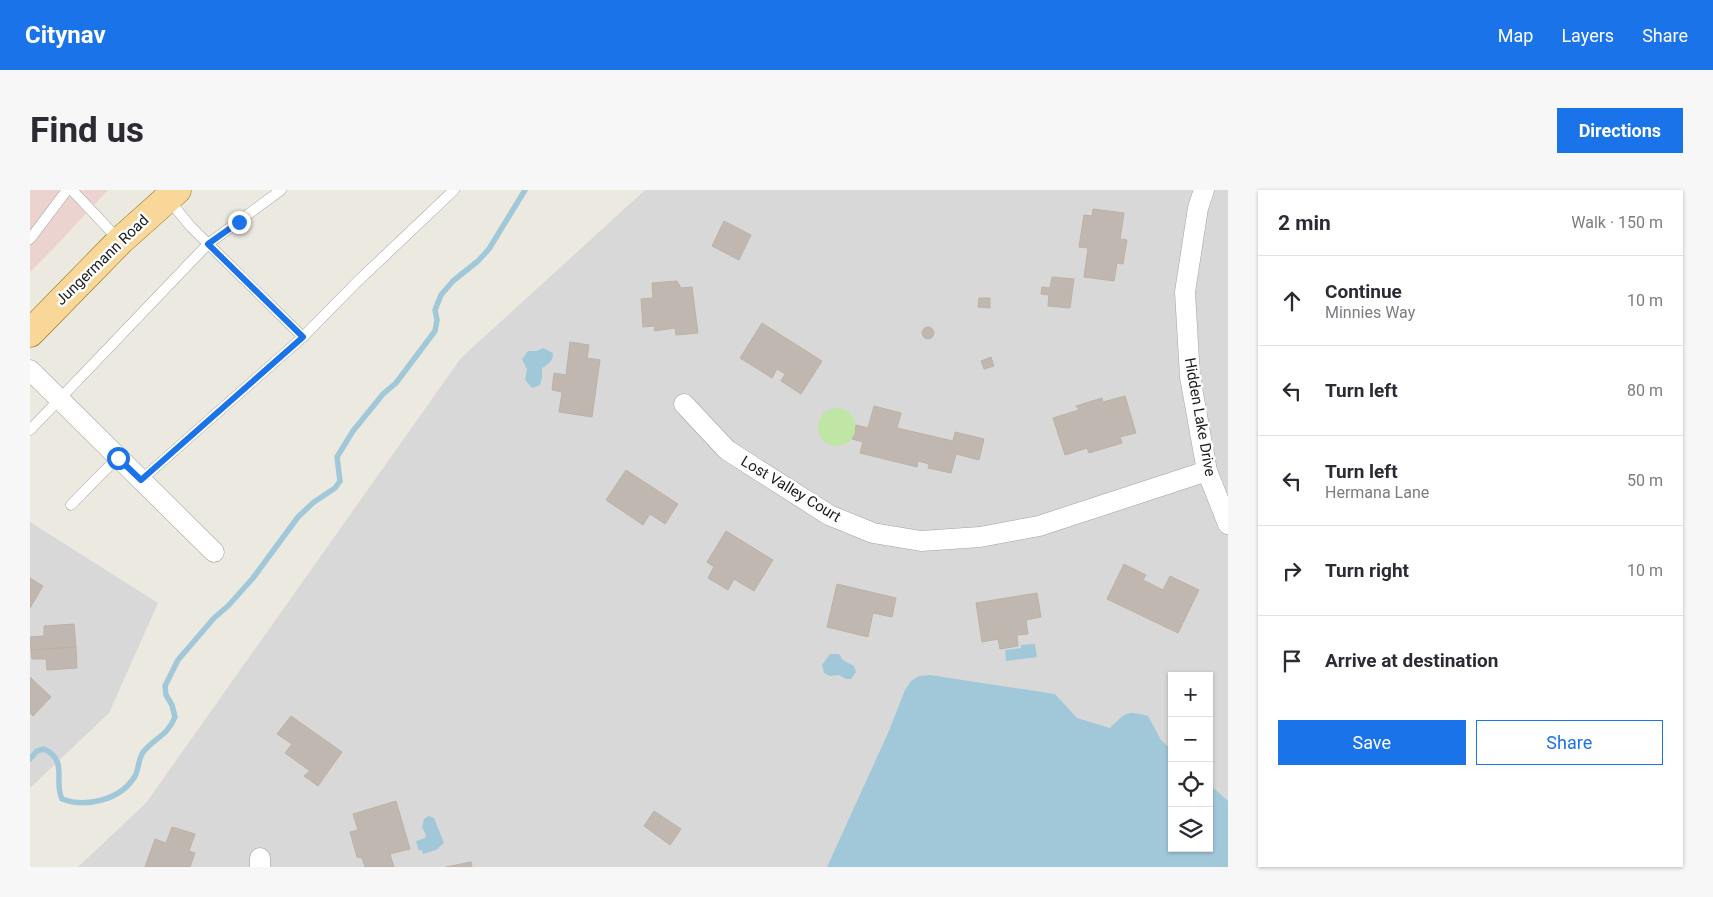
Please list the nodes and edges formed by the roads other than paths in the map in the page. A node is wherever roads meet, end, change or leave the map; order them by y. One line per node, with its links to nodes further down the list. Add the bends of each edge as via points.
1 (67, 190): 7 (lane)
2 (72, 190): 8 (lane)
3 (280, 190): 9 (lane)
4 (454, 190): 11 (lane)
5 (1204, 190): 17 (street, Hidden Lake Drive, via 1198,208 1185,292 1190,377)
6 (172, 194): 8 (main road, Jungermann Road); 9 (lane, via 191,227)
7 (30, 239)
8 (120, 241): 10 (main road, Jungermann Road)
9 (208, 244): 11 (lane); 13 (lane)
10 (30, 333)
11 (303, 337): 18 (lane)
12 (30, 370): 13 (street)
13 (60, 400): 15 (lane); 16 (street)
14 (684, 404): 17 (street, Lost Valley Court, via 727,450 829,515 872,533 921,542 980,537 1039,526)
15 (30, 430)
16 (118, 458): 18 (street); 19 (lane)
17 (1207, 471): 20 (street, Hidden Lake Drive)
18 (141, 480): 21 (street)
19 (71, 505)
20 (1228, 524)
21 (214, 552)

